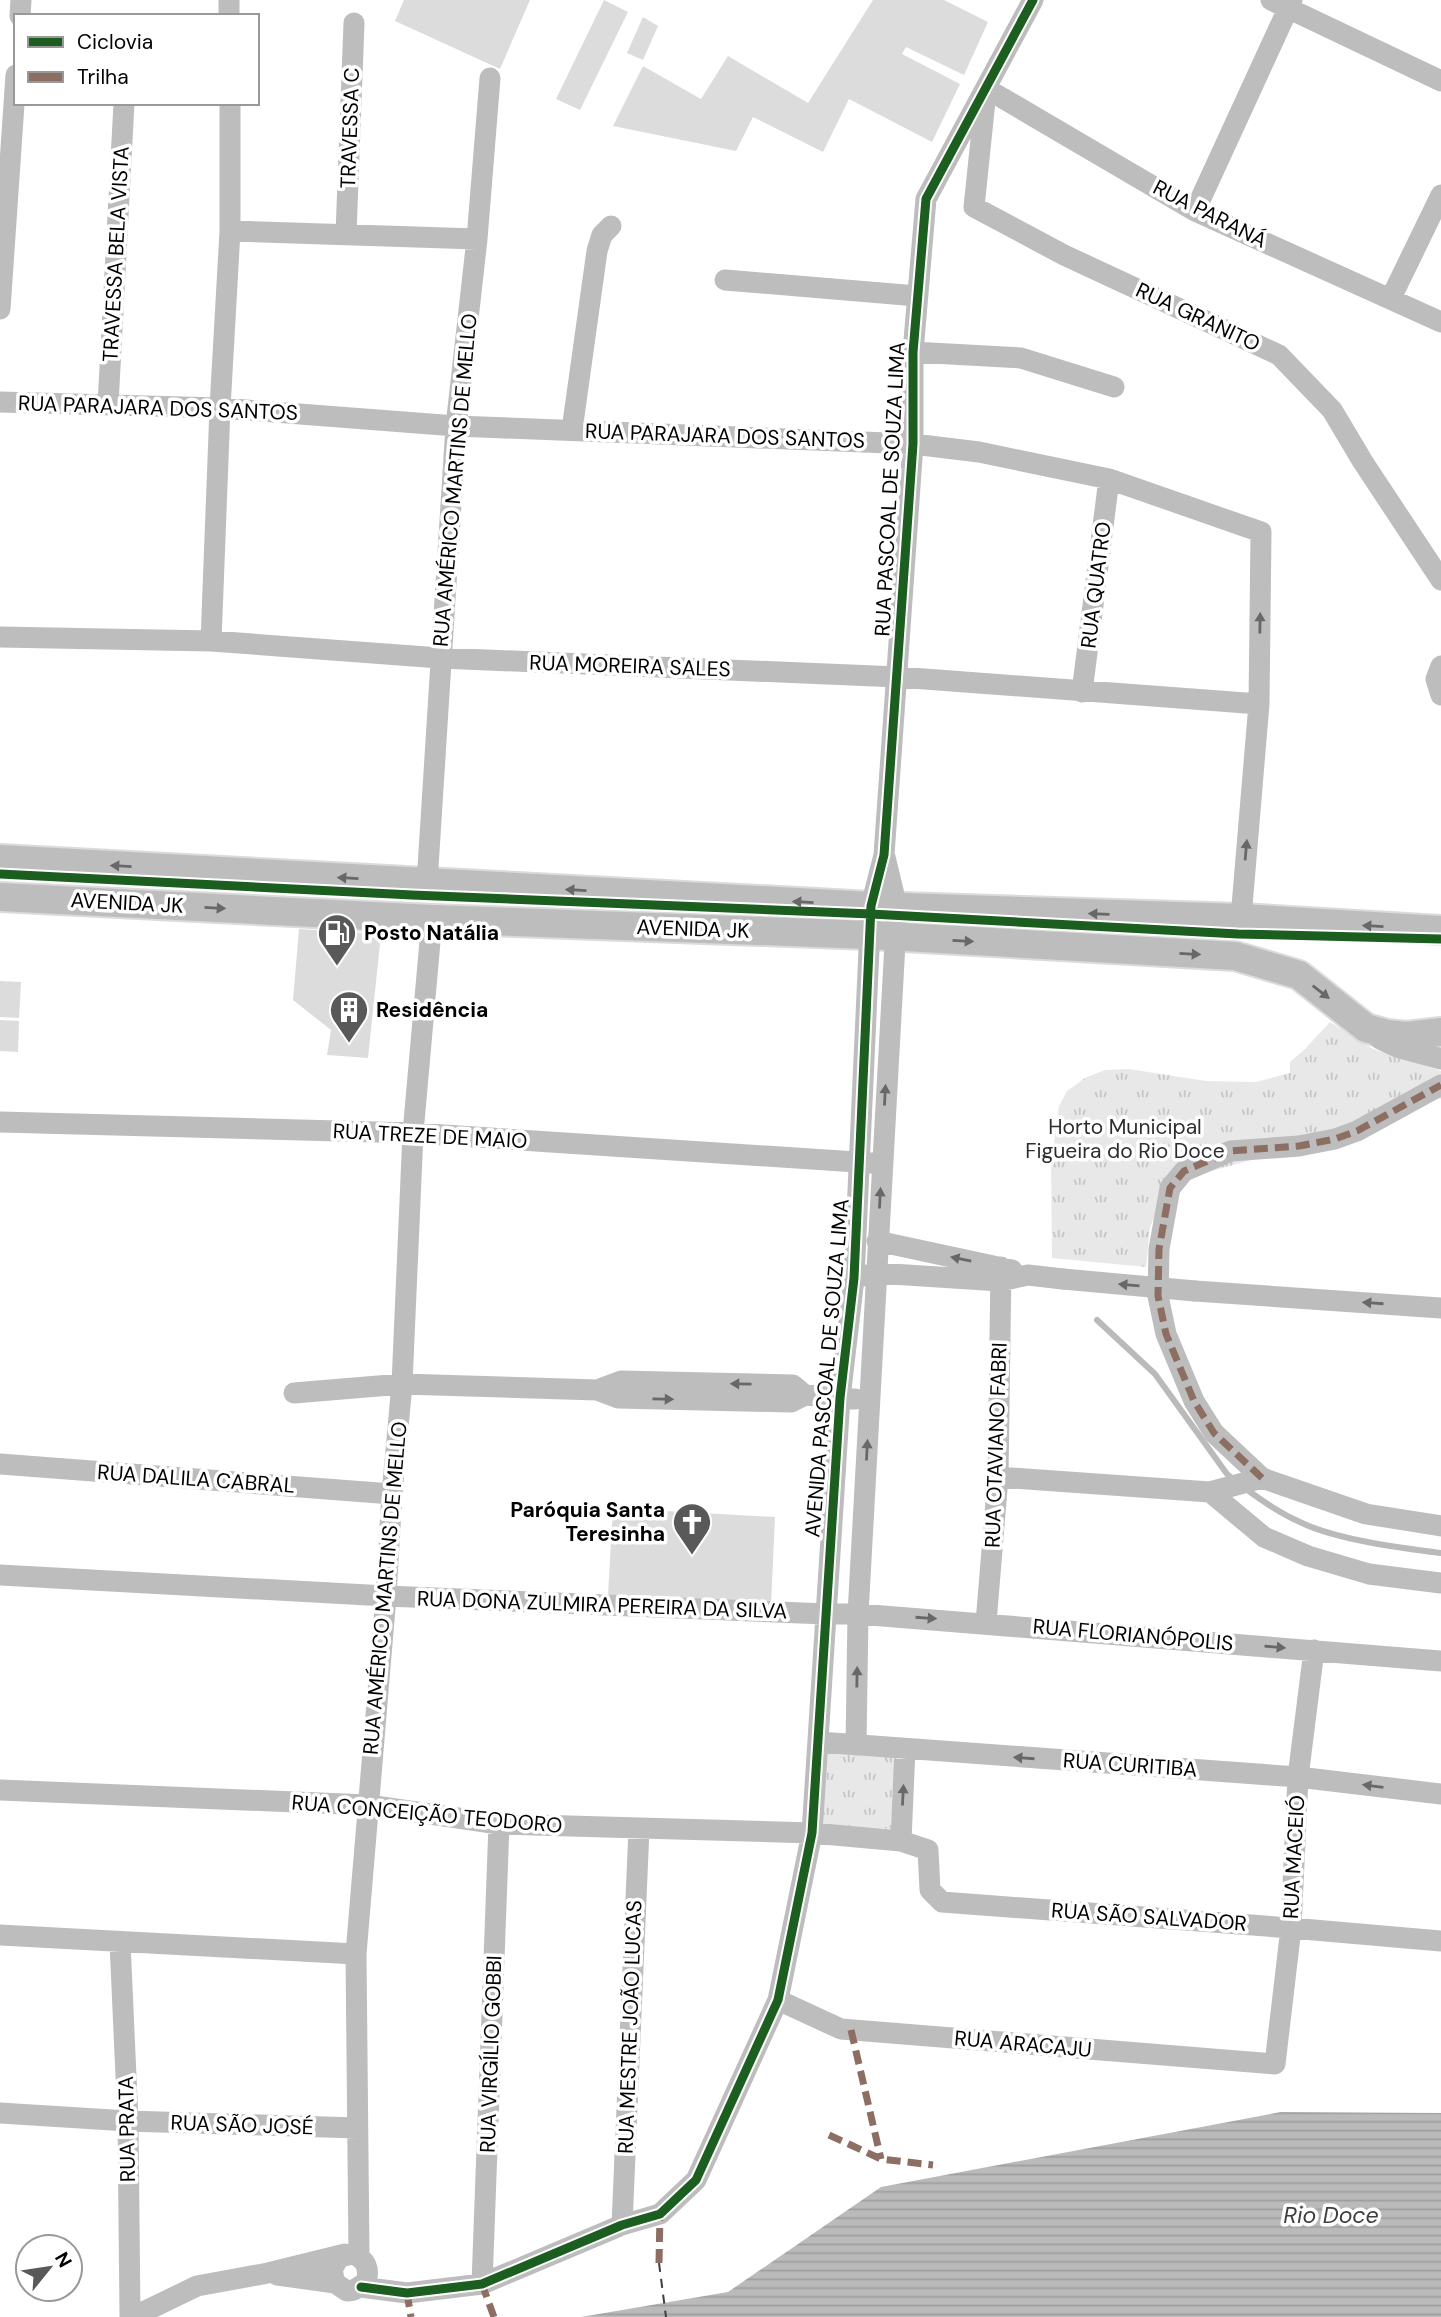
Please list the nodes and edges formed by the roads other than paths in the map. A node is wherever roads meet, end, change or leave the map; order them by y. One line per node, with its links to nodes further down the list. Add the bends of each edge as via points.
1 (1033, 0): 6 (street, RUA PASCOAL DE SOUZA LIMA)
2 (1284, 3): 5 (street); 11 (street)
3 (354, 23): 14 (street, TRAVESSA C)
4 (490, 78): 15 (street, RUA AMÉRICO MARTINS DE MELLO)
5 (1441, 81)
6 (987, 89): 11 (street, RUA PARANÁ); 17 (street, RUA PASCOAL DE SOUZA LIMA, via 926,199); 30 (street, RUA GRANITO, via 974,208 1279,355 1332,410)
7 (14, 104): 19 (street)
8 (124, 105): 24 (street, TRAVESSA BELA VISTA)
9 (230, 105): 13 (street)
10 (1441, 195): 18 (street)
11 (1195, 211): 18 (street, RUA PARANÁ)
12 (611, 226): 27 (street, via 597,251)
13 (230, 231): 14 (street); 25 (street)
14 (346, 234): 15 (street)
15 (477, 239): 26 (street, RUA AMÉRICO MARTINS DE MELLO)
16 (725, 281): 17 (street)
17 (917, 296): 21 (street, RUA PASCOAL DE SOUZA LIMA)
18 (1391, 299): 20 (street, RUA PARANÁ)
19 (0, 309)
20 (1441, 322)
21 (913, 352): 22 (street, via 1021,358); 28 (street, RUA PASCOAL DE SOUZA LIMA)
22 (1114, 387)
23 (0, 402): 24 (street, RUA PARAJARA DOS SANTOS)
24 (108, 405): 25 (street, RUA PARAJARA DOS SANTOS)
25 (220, 408): 26 (street, RUA PARAJARA DOS SANTOS); 32 (street)
26 (456, 426): 27 (street, RUA PARAJARA DOS SANTOS); 33 (street, RUA AMÉRICO MARTINS DE MELLO)
27 (572, 430): 28 (street, RUA PARAJARA DOS SANTOS)
28 (913, 444): 29 (street, RUA PARAJARA DOS SANTOS, via 979,452); 35 (street, RUA PASCOAL DE SOUZA LIMA)
29 (1110, 479): 36 (street, RUA QUATRO); 38 (street, RUA PARAJARA DOS SANTOS, one-way to 29, via 1261,532)
30 (1441, 580)
31 (0, 637): 32 (street, RUA MOREIRA SALES)
32 (212, 641): 33 (street, RUA MOREIRA SALES)
33 (440, 658): 35 (street, RUA MOREIRA SALES); 40 (street, RUA AMÉRICO MARTINS DE MELLO)
34 (1441, 666): 37 (street, via 1436,680)
35 (898, 677): 36 (street, RUA MOREIRA SALES); 42 (street, RUA PASCOAL DE SOUZA LIMA)
36 (1082, 692): 38 (street, RUA MOREIRA SALES)
37 (1441, 695)
38 (1259, 704): 43 (street, RUA PARAJARA DOS SANTOS, one-way to 38)
39 (0, 859): 40 (main road, AVENIDA JK, one-way to 39)
40 (427, 883): 42 (main road, AVENIDA JK, one-way to 40)
41 (0, 897): 44 (main road, AVENIDA JK, one-way to 44)
42 (884, 906): 43 (main road, AVENIDA JK, one-way to 42); 46 (street, AVENIDA PASCOAL DE SOUZA LIMA)
43 (1241, 918): 45 (main road, AVENIDA JK, one-way to 43)
44 (432, 919): 46 (main road, AVENIDA JK); 52 (street, RUA AMÉRICO MARTINS DE MELLO)
45 (1441, 930)
46 (882, 936): 47 (main road, AVENIDA JK, one-way to 47, via 1235,956 1299,975); 53 (street, AVENIDA PASCOAL DE SOUZA LIMA)
47 (1366, 1028): 48 (main road, via 1407,1036); 49 (street, via 1396,1047)
48 (1441, 1032)
49 (1441, 1059)
50 (1441, 1085): 65 (street, via 1357,1131 1299,1146 1231,1151 1184,1171 1170,1188 1158,1296 1166,1334 1194,1401 1214,1433)
51 (0, 1122): 52 (street, RUA TREZE DE MAIO)
52 (413, 1133): 53 (street, RUA TREZE DE MAIO); 59 (street, RUA AMÉRICO MARTINS DE MELLO)
53 (871, 1163): 54 (street, AVENIDA PASCOAL DE SOUZA LIMA, one-way to 53); 57 (street, AVENIDA PASCOAL DE SOUZA LIMA)
54 (877, 1241): 55 (street, AVENIDA PASCOAL DE SOUZA LIMA); 56 (street, one-way to 54)
55 (876, 1273): 56 (street); 57 (street); 62 (street, AVENIDA PASCOAL DE SOUZA LIMA)
56 (1001, 1274): 58 (street, one-way to 56, bridge); 64 (street, RUA OTAVIANO FABRI)
57 (854, 1278): 61 (street, AVENIDA PASCOAL DE SOUZA LIMA)
58 (1441, 1308)
59 (402, 1384): 60 (street); 61 (street, via 597,1390 621,1381 793,1385 805,1395); 67 (street, RUA AMÉRICO MARTINS DE MELLO)
60 (294, 1393)
61 (840, 1398): 62 (street); 72 (street, AVENIDA PASCOAL DE SOUZA LIMA)
62 (870, 1400): 73 (street, AVENIDA PASCOAL DE SOUZA LIMA, one-way to 62)
63 (0, 1464): 67 (street, RUA DALILA CABRAL)
64 (998, 1477): 66 (street); 74 (street, RUA OTAVIANO FABRI)
65 (1262, 1478): 66 (street); 68 (street, via 1366,1514)
66 (1210, 1492): 70 (street, via 1264,1536 1308,1556 1369,1574)
67 (392, 1494): 71 (street, RUA AMÉRICO MARTINS DE MELLO)
68 (1441, 1526)
69 (0, 1575): 71 (street, RUA DONA ZULMIRA PEREIRA DA SILVA)
70 (1441, 1583)
71 (386, 1596): 72 (street, RUA DONA ZULMIRA PEREIRA DA SILVA); 83 (street, RUA AMÉRICO MARTINS DE MELLO)
72 (826, 1614): 73 (street, RUA FLORIANÓPOLIS); 77 (street, AVENIDA PASCOAL DE SOUZA LIMA)
73 (858, 1614): 74 (street, RUA FLORIANÓPOLIS, one-way to 74); 78 (street, AVENIDA PASCOAL DE SOUZA LIMA, one-way to 73)
74 (986, 1623): 75 (street, RUA FLORIANÓPOLIS, one-way to 75)
75 (1314, 1650): 76 (street, RUA FLORIANÓPOLIS); 80 (street, RUA MACEIÓ)
76 (1441, 1661)
77 (819, 1742): 78 (street, RUA CURITIBA); 86 (street, AVENIDA PASCOAL DE SOUZA LIMA)
78 (856, 1745): 79 (street, RUA CURITIBA)
79 (905, 1749): 80 (street, RUA CURITIBA, one-way to 79); 87 (street, one-way to 79)
80 (1298, 1777): 82 (street, RUA CURITIBA, one-way to 80); 88 (street, RUA MACEIÓ)
81 (0, 1790): 83 (street, RUA CONCEIÇÃO TEODORO)
82 (1441, 1794)
83 (368, 1805): 84 (street, RUA CONCEIÇÃO TEODORO); 92 (street, RUA AMÉRICO MARTINS DE MELLO)
84 (499, 1824): 85 (street, RUA CONCEIÇÃO TEODORO); 102 (street, RUA VIRGÍLIO GOBBI)
85 (639, 1829): 86 (street, RUA CONCEIÇÃO TEODORO); 98 (street, RUA MESTRE JOÃO LUCAS)
86 (812, 1833): 87 (street, RUA CONCEIÇÃO TEODORO); 93 (street)
87 (901, 1841): 88 (street, RUA SÃO SALVADOR, via 928,1850 930,1889 942,1902)
88 (1291, 1928): 90 (street, RUA SÃO SALVADOR); 94 (street, RUA MACEIÓ)
89 (0, 1935): 91 (street)
90 (1441, 1941)
91 (120, 1942): 92 (street); 96 (street, RUA PRATA)
92 (356, 1954): 97 (street, RUA AMÉRICO MARTINS DE MELLO)
93 (778, 2000): 94 (street, RUA ARACAJU, via 841,2029); 98 (street, via 695,2180 660,2214)
94 (1275, 2064)
95 (0, 2113): 96 (street, RUA SÃO JOSÉ)
96 (128, 2121): 97 (street, RUA SÃO JOSÉ); 104 (street, RUA PRATA)
97 (357, 2128): 99 (street, RUA AMÉRICO MARTINS DE MELLO)
98 (622, 2225): 102 (street)
99 (352, 2255): 100 (street); 101 (street, via 334,2263); 103 (street, via 368,2268)
100 (268, 2273): 101 (street); 104 (street, via 197,2286)
101 (335, 2283): 103 (street, via 347,2291)
102 (482, 2284): 103 (street, via 407,2293)
103 (361, 2287)
104 (132, 2317)

